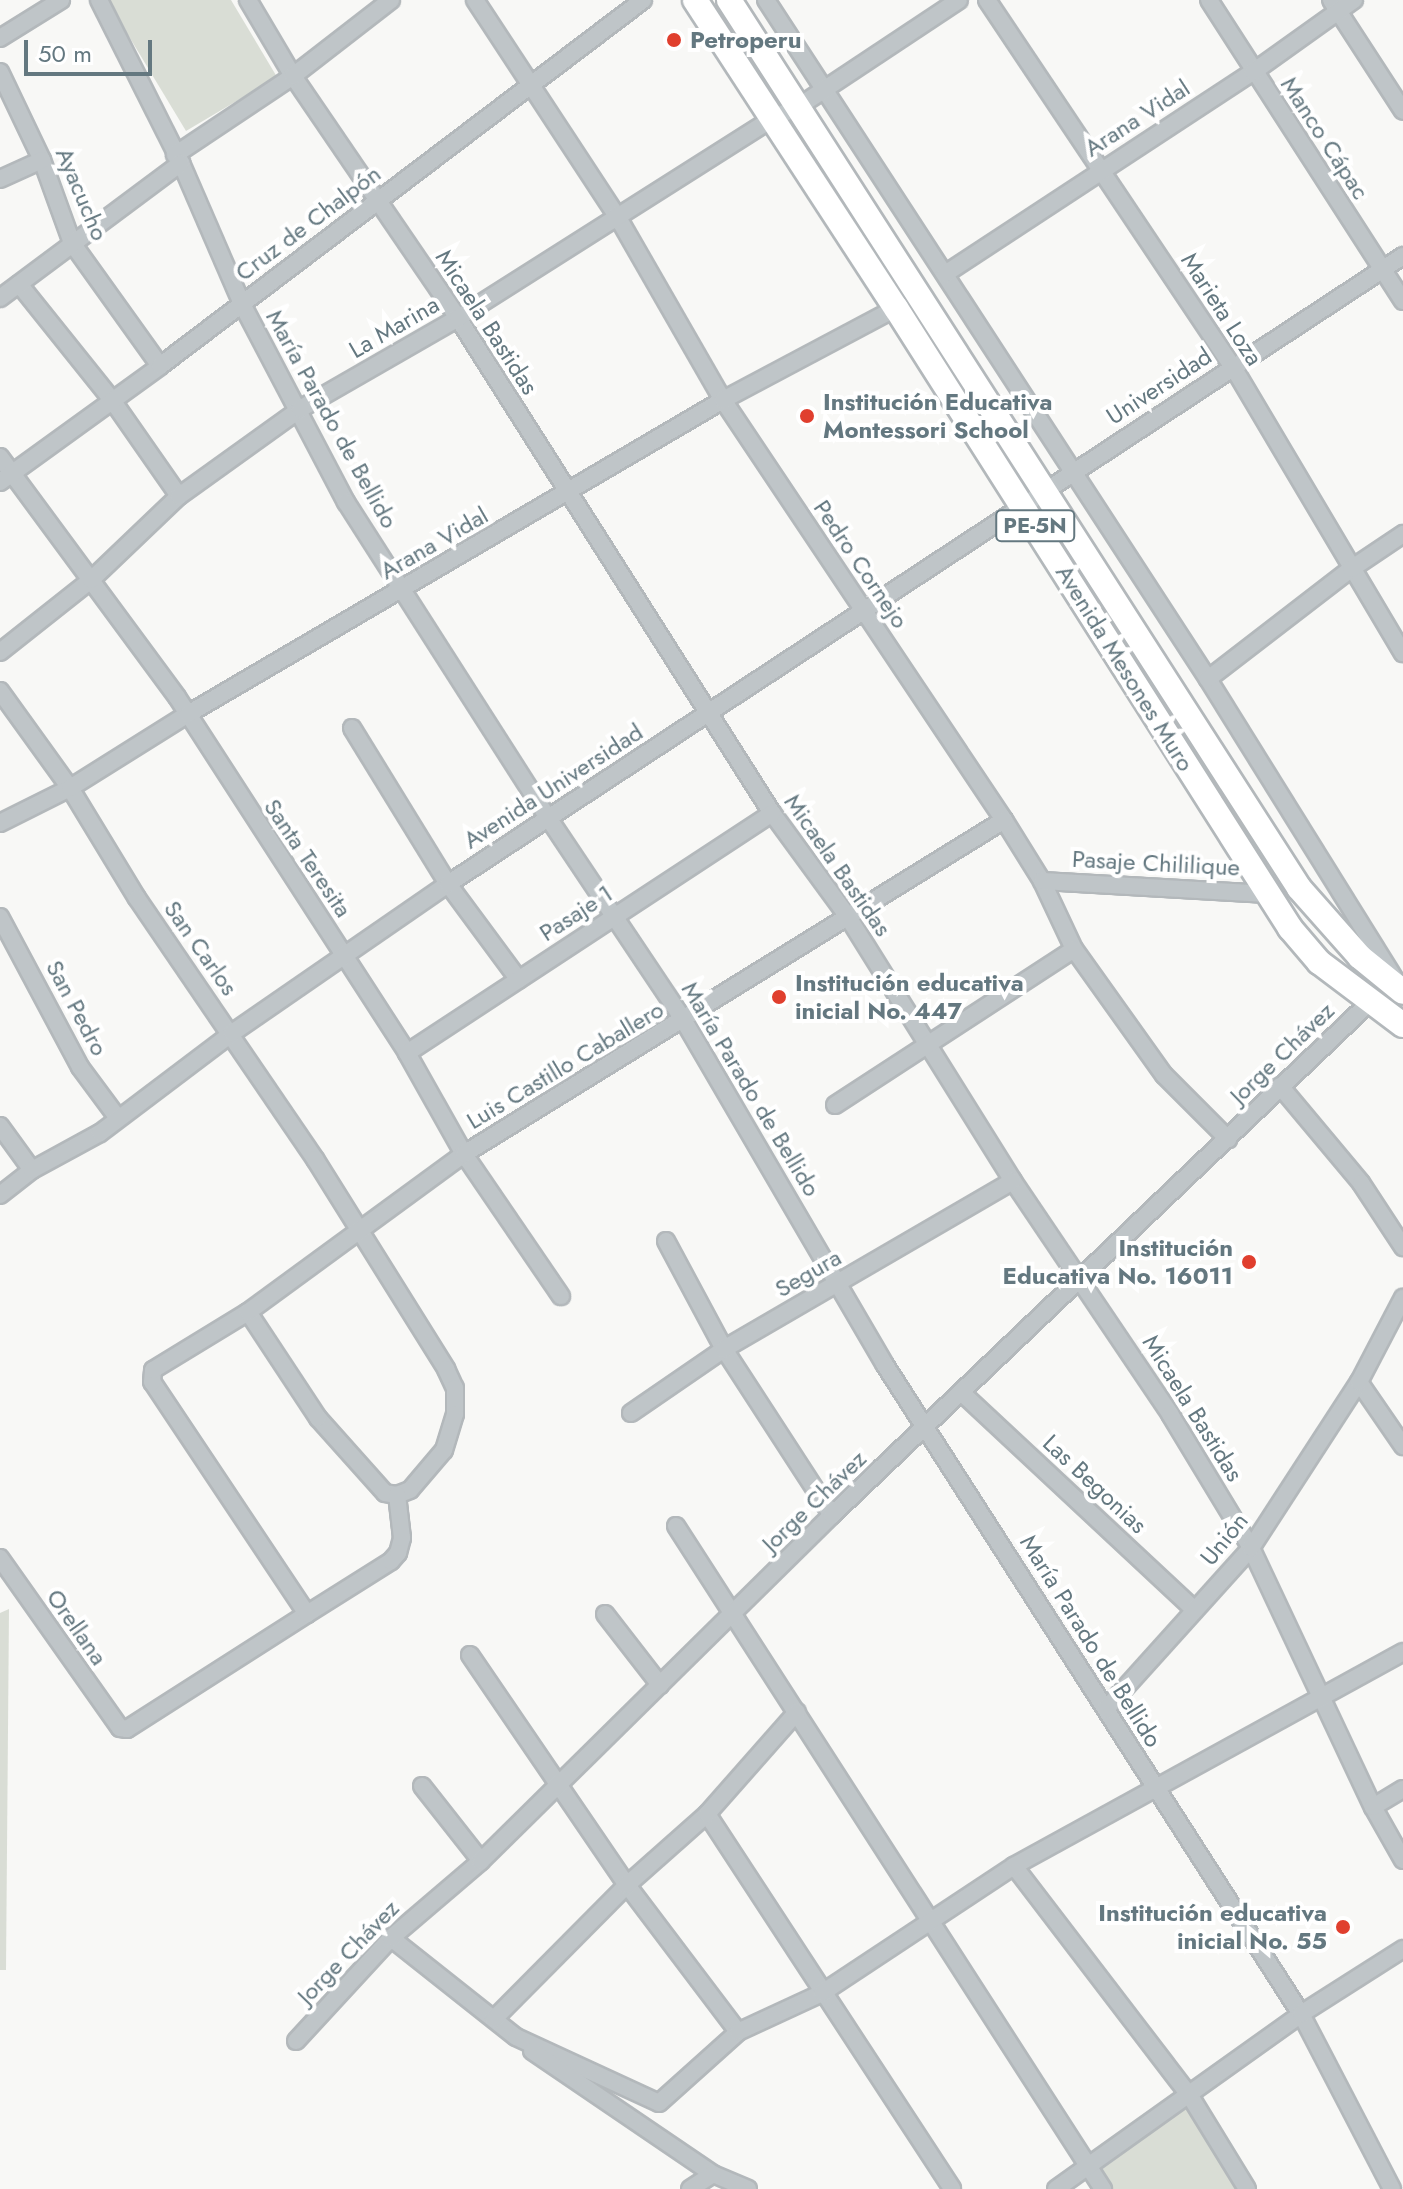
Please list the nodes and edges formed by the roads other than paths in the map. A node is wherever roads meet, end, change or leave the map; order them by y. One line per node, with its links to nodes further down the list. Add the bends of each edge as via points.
1 (61, 0): 15 (street)
2 (99, 0): 24 (street, María Parado de Bellido)
3 (248, 0): 18 (street, Micaela Bastidas)
4 (391, 0): 18 (street)
5 (475, 0): 19 (street, Pedro Cornejo)
6 (643, 0): 19 (street, Cruz de Chalpón)
7 (695, 0): 23 (highway, Avenida Mesones Muro / PE-5N)
8 (729, 0): 21 (highway, PE-5N)
9 (766, 0): 20 (street)
10 (959, 0): 20 (street, La Marina)
11 (987, 0): 26 (street, Marieta Loza)
12 (1209, 0): 17 (street, Manco Cápac)
13 (1354, 0): 14 (street, Arana Vidal)
14 (1334, 5): 17 (street, Arana Vidal); 22 (street)
15 (0, 38)
16 (0, 72): 25 (street, Ayacucho)
17 (1253, 72): 26 (street, Arana Vidal); 32 (street, Manco Cápac)
18 (293, 76): 24 (street); 28 (street, Micaela Bastidas)
19 (531, 87): 28 (street, Cruz de Chalpón); 29 (street, Pedro Cornejo)
20 (823, 90): 21 (street, La Marina); 33 (street)
21 (798, 107): 23 (street, La Marina); 48 (highway, PE-5N)
22 (1403, 111)
23 (771, 119): 29 (street, La Marina); 38 (highway, Avenida Mesones Muro / PE-5N)
24 (178, 159): 30 (street); 37 (street, María Parado de Bellido)
25 (42, 160): 27 (street); 30 (street, Ayacucho)
26 (1101, 170): 33 (street, Arana Vidal); 41 (street, Marieta Loza)
27 (0, 179)
28 (377, 199): 37 (street, Cruz de Chalpón); 39 (street, Micaela Bastidas)
29 (617, 216): 39 (street, La Marina); 43 (street, Pedro Cornejo)
30 (72, 243): 34 (street); 40 (street, Ayacucho)
31 (1403, 256): 32 (street, Universidad)
32 (1383, 269): 36 (street, Manco Cápac); 41 (street, Universidad)
33 (945, 274): 46 (street)
34 (19, 284): 35 (street); 42 (street)
35 (0, 298)
36 (1403, 301)
37 (242, 304): 40 (street, Cruz de Chalpón); 44 (street, María Parado de Bellido)
38 (896, 308): 43 (street, Arana Vidal); 51 (highway, Avenida Mesones Muro / PE-5N)
39 (458, 318): 44 (street, La Marina); 49 (street, Micaela Bastidas)
40 (160, 366): 42 (street, Cruz de Chalpón)
41 (1233, 367): 46 (street, Universidad); 53 (street, Marieta Loza)
42 (112, 400): 47 (street, Cruz de Chalpón); 50 (street)
43 (723, 400): 49 (street, Arana Vidal); 56 (street, Pedro Cornejo)
44 (300, 409): 50 (street, La Marina); 55 (street, María Parado de Bellido, via 346,502)
45 (0, 457): 47 (street, Santa Teresita)
46 (1072, 471): 48 (street, Universidad); 59 (street)
47 (5, 478): 54 (street, Santa Teresita)
48 (1044, 489): 51 (street, Universidad); 78 (highway, PE-5N, via 1299,888 1360,957)
49 (567, 493): 55 (street, Arana Vidal); 61 (street, Micaela Bastidas)
50 (179, 496): 54 (street, La Marina)
51 (1021, 504): 56 (street, Avenida Universidad); 71 (highway, Avenida Mesones Muro / PE-5N)
52 (1403, 534): 53 (street)
53 (1351, 569): 58 (street, Marieta Loza); 59 (street)
54 (91, 580): 57 (street, La Marina); 62 (street, Santa Teresita)
55 (403, 589): 62 (street, Arana Vidal); 66 (street, María Parado de Bellido)
56 (862, 609): 61 (street, Avenida Universidad); 67 (street, Pedro Cornejo)
57 (0, 652)
58 (1403, 653)
59 (1208, 679): 78 (street)
60 (0, 691): 64 (street, San Carlos)
61 (708, 713): 65 (street, Micaela Bastidas); 66 (street, Avenida Universidad)
62 (188, 714): 64 (street, Arana Vidal); 76 (street, Santa Teresita)
63 (352, 728): 70 (street)
64 (70, 788): 68 (street, Arana Vidal); 81 (street, San Carlos, via 137,898)
65 (772, 813): 73 (street, Micaela Bastidas); 74 (street, Pasaje 1)
66 (549, 819): 70 (street, Avenida Universidad); 74 (street, María Parado de Bellido)
67 (1004, 820): 69 (street, Pedro Cornejo); 73 (street, Luis Castillo Caballero)
68 (0, 823)
69 (1042, 881): 71 (street, Pasaje Chililique); 75 (street, Pedro Cornejo)
70 (448, 884): 76 (street, Avenida Universidad); 77 (street)
71 (1268, 894): 79 (highway, Avenida Mesones Muro / PE-5N, via 1319,962)
72 (0, 917): 86 (street, San Pedro, via 80,1067)
73 (848, 917): 80 (street, Luis Castillo Caballero); 82 (street, Micaela Bastidas)
74 (614, 918): 77 (street, Pasaje 1); 80 (street, María Parado de Bellido)
75 (1074, 949): 82 (street); 88 (street, Pedro Cornejo, via 1164,1075)
76 (345, 957): 81 (street, Avenida Universidad); 83 (street, Santa Teresita)
77 (519, 980): 83 (street, Pasaje 1)
78 (1403, 991): 79 (street, Jorge Chávez)
79 (1387, 1013): 84 (street, Jorge Chávez)
80 (684, 1021): 89 (street, Luis Castillo Caballero); 97 (street, María Parado de Bellido)
81 (232, 1033): 86 (street, Avenida Universidad); 93 (street, San Carlos)
82 (926, 1044): 85 (street); 91 (street, Micaela Bastidas)
83 (407, 1053): 89 (street, Santa Teresita)
84 (1280, 1086): 88 (street, Jorge Chávez); 95 (street, via 1361,1183)
85 (835, 1105)
86 (117, 1117): 90 (street, Avenida Universidad, via 79,1147)
87 (0, 1126): 90 (street)
88 (1228, 1139): 96 (street, Jorge Chávez)
89 (464, 1154): 93 (street, Luis Castillo Caballero); 98 (street, Santa Teresita)
90 (32, 1170): 92 (street, Avenida Universidad)
91 (1013, 1181): 96 (street, Micaela Bastidas); 97 (street, Segura)
92 (0, 1195)
93 (360, 1233): 100 (street, Luis Castillo Caballero); 107 (street, San Carlos, via 455,1388 455,1414 444,1450 410,1490)
94 (666, 1241): 101 (street)
95 (1403, 1247)
96 (1078, 1280): 103 (street, Jorge Chávez); 110 (street, Micaela Bastidas, via 1154,1390)
97 (840, 1282): 101 (street, Segura); 105 (street, María Parado de Bellido, via 885,1365)
98 (561, 1296)
99 (1403, 1298): 102 (street, Unión)
100 (248, 1312): 107 (street, via 318,1418 385,1493); 113 (street, Luis Castillo Caballero, via 153,1370 152,1382)
101 (724, 1349): 104 (street, Segura); 108 (street)
102 (1359, 1382): 106 (street); 110 (street, Unión)
103 (962, 1393): 105 (street, Jorge Chávez); 112 (street, Las Begonias)
104 (631, 1413)
105 (927, 1426): 108 (street, Jorge Chávez); 120 (street, María Parado de Bellido)
106 (1403, 1446)
107 (397, 1495): 113 (street, via 402,1538 398,1553)
108 (832, 1515): 115 (street, Jorge Chávez)
109 (676, 1526): 115 (street)
110 (1251, 1548): 112 (street, Unión); 119 (street, Micaela Bastidas)
111 (0, 1558): 113 (street, Orellana, via 115,1723 127,1729)
112 (1195, 1610): 120 (street, Unión)
113 (307, 1614)
114 (605, 1614): 118 (street)
115 (733, 1615): 118 (street, Jorge Chávez); 121 (street)
116 (1403, 1652): 119 (street)
117 (470, 1655): 122 (street)
118 (660, 1685): 122 (street, Jorge Chávez)
119 (1322, 1698): 124 (street); 126 (street, Micaela Bastidas)
120 (1106, 1709): 124 (street, María Parado de Bellido)
121 (797, 1712): 127 (street); 132 (street)
122 (558, 1784): 129 (street, Jorge Chávez); 131 (street)
123 (422, 1786): 129 (street)
124 (1157, 1789): 130 (street); 136 (street, María Parado de Bellido)
125 (1403, 1789): 126 (street)
126 (1373, 1807): 128 (street, Micaela Bastidas)
127 (707, 1814): 131 (street); 135 (street)
128 (1403, 1860)
129 (481, 1861): 133 (street, Jorge Chávez)
130 (1014, 1866): 132 (street); 141 (street)
131 (627, 1885): 137 (street); 138 (street)
132 (928, 1920): 135 (street); 142 (street)
133 (391, 1938): 137 (street); 140 (street, Jorge Chávez)
134 (1403, 1949): 136 (street)
135 (822, 1993): 138 (street); 146 (street)
136 (1301, 2014): 141 (street); 150 (street, María Parado de Bellido)
137 (494, 2019): 139 (street)
138 (738, 2032): 139 (street, via 659,2103)
139 (516, 2037): 143 (street, via 542,2060)
140 (296, 2041)
141 (1190, 2096): 142 (street); 149 (street)
142 (1090, 2166): 147 (street); 148 (street)
143 (713, 2174): 144 (street); 145 (street)
144 (690, 2189)
145 (748, 2189)
146 (952, 2189)
147 (1056, 2189)
148 (1103, 2189)
149 (1247, 2189)
150 (1392, 2189)

